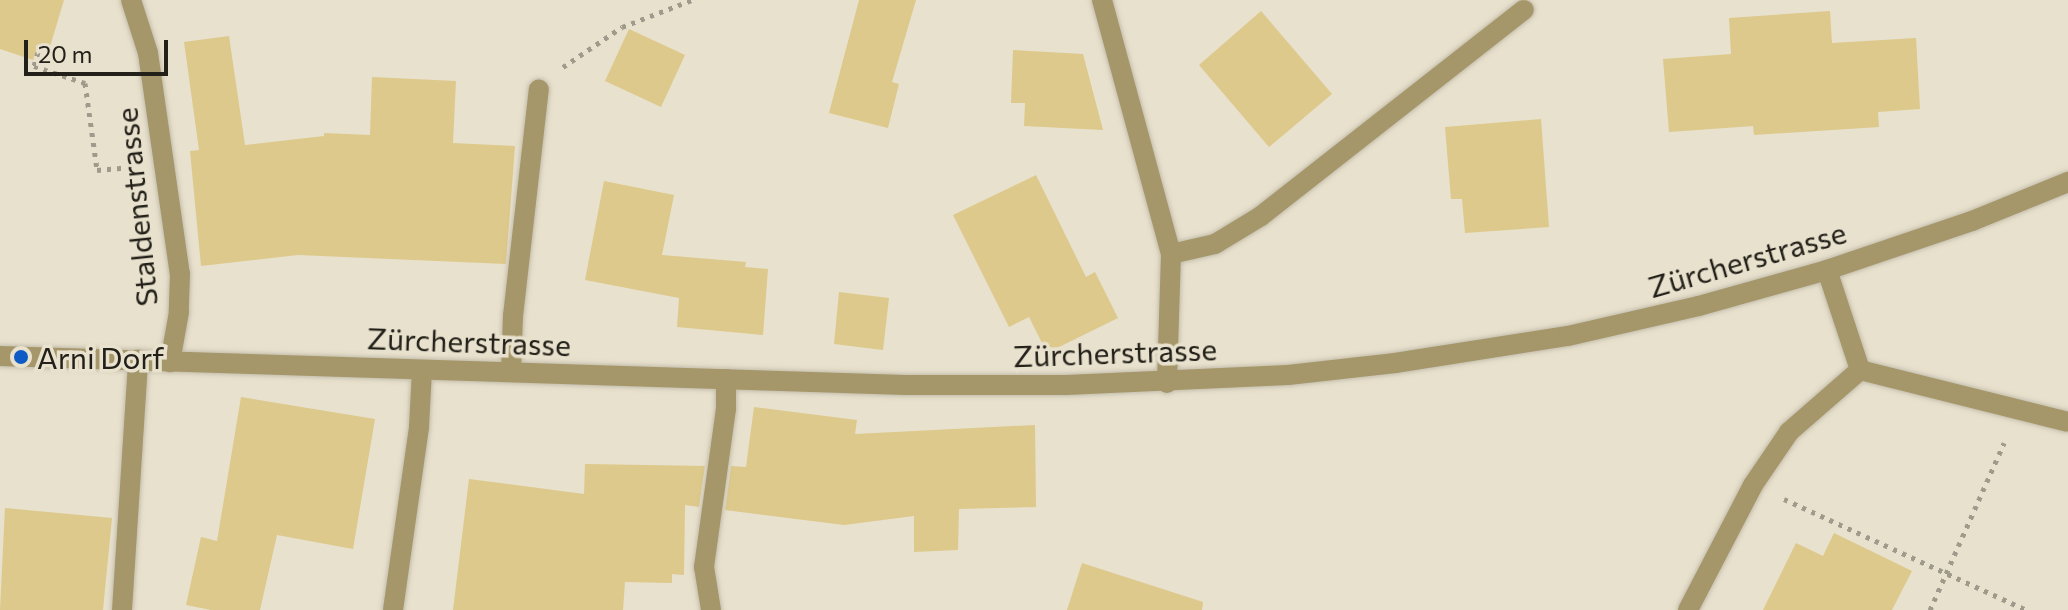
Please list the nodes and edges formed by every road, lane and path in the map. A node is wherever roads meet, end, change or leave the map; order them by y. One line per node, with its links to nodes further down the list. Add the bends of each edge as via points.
1 (131, 0): 7 (street, Staldenstrasse, via 148,53)
2 (692, 0): 6 (path, via 609,34)
3 (1102, 0): 9 (street)
4 (1524, 10): 9 (street, via 1261,216 1215,244)
5 (38, 52): 7 (path, via 34,66 85,83 97,170)
6 (539, 89): 16 (street)
7 (162, 165): 13 (street, Staldenstrasse, via 180,274)
8 (2068, 182): 10 (street, Zürcherstrasse)
9 (1171, 254): 18 (street)
10 (1827, 270): 15 (street); 18 (street, Zürcherstrasse, via 1568,336 1395,363)
11 (0, 356): 12 (street, Zürcherstrasse)
12 (138, 360): 13 (street, Zürcherstrasse); 23 (street)
13 (170, 362): 14 (street, Zürcherstrasse)
14 (422, 370): 16 (street, Zürcherstrasse); 24 (street)
15 (1860, 370): 19 (street); 21 (street, via 1789,432)
16 (511, 372): 17 (street, Zürcherstrasse)
17 (726, 379): 18 (street, Zürcherstrasse, via 906,385); 25 (street, via 704,567)
18 (1167, 383)
19 (2017, 408): 20 (street); 22 (path)
20 (2068, 422)
21 (1753, 485): 22 (path); 26 (street)
22 (1949, 571): 27 (path); 28 (path)
23 (122, 610)
24 (393, 610)
25 (711, 610)
26 (1688, 610)
27 (1930, 610)
28 (2027, 610)

